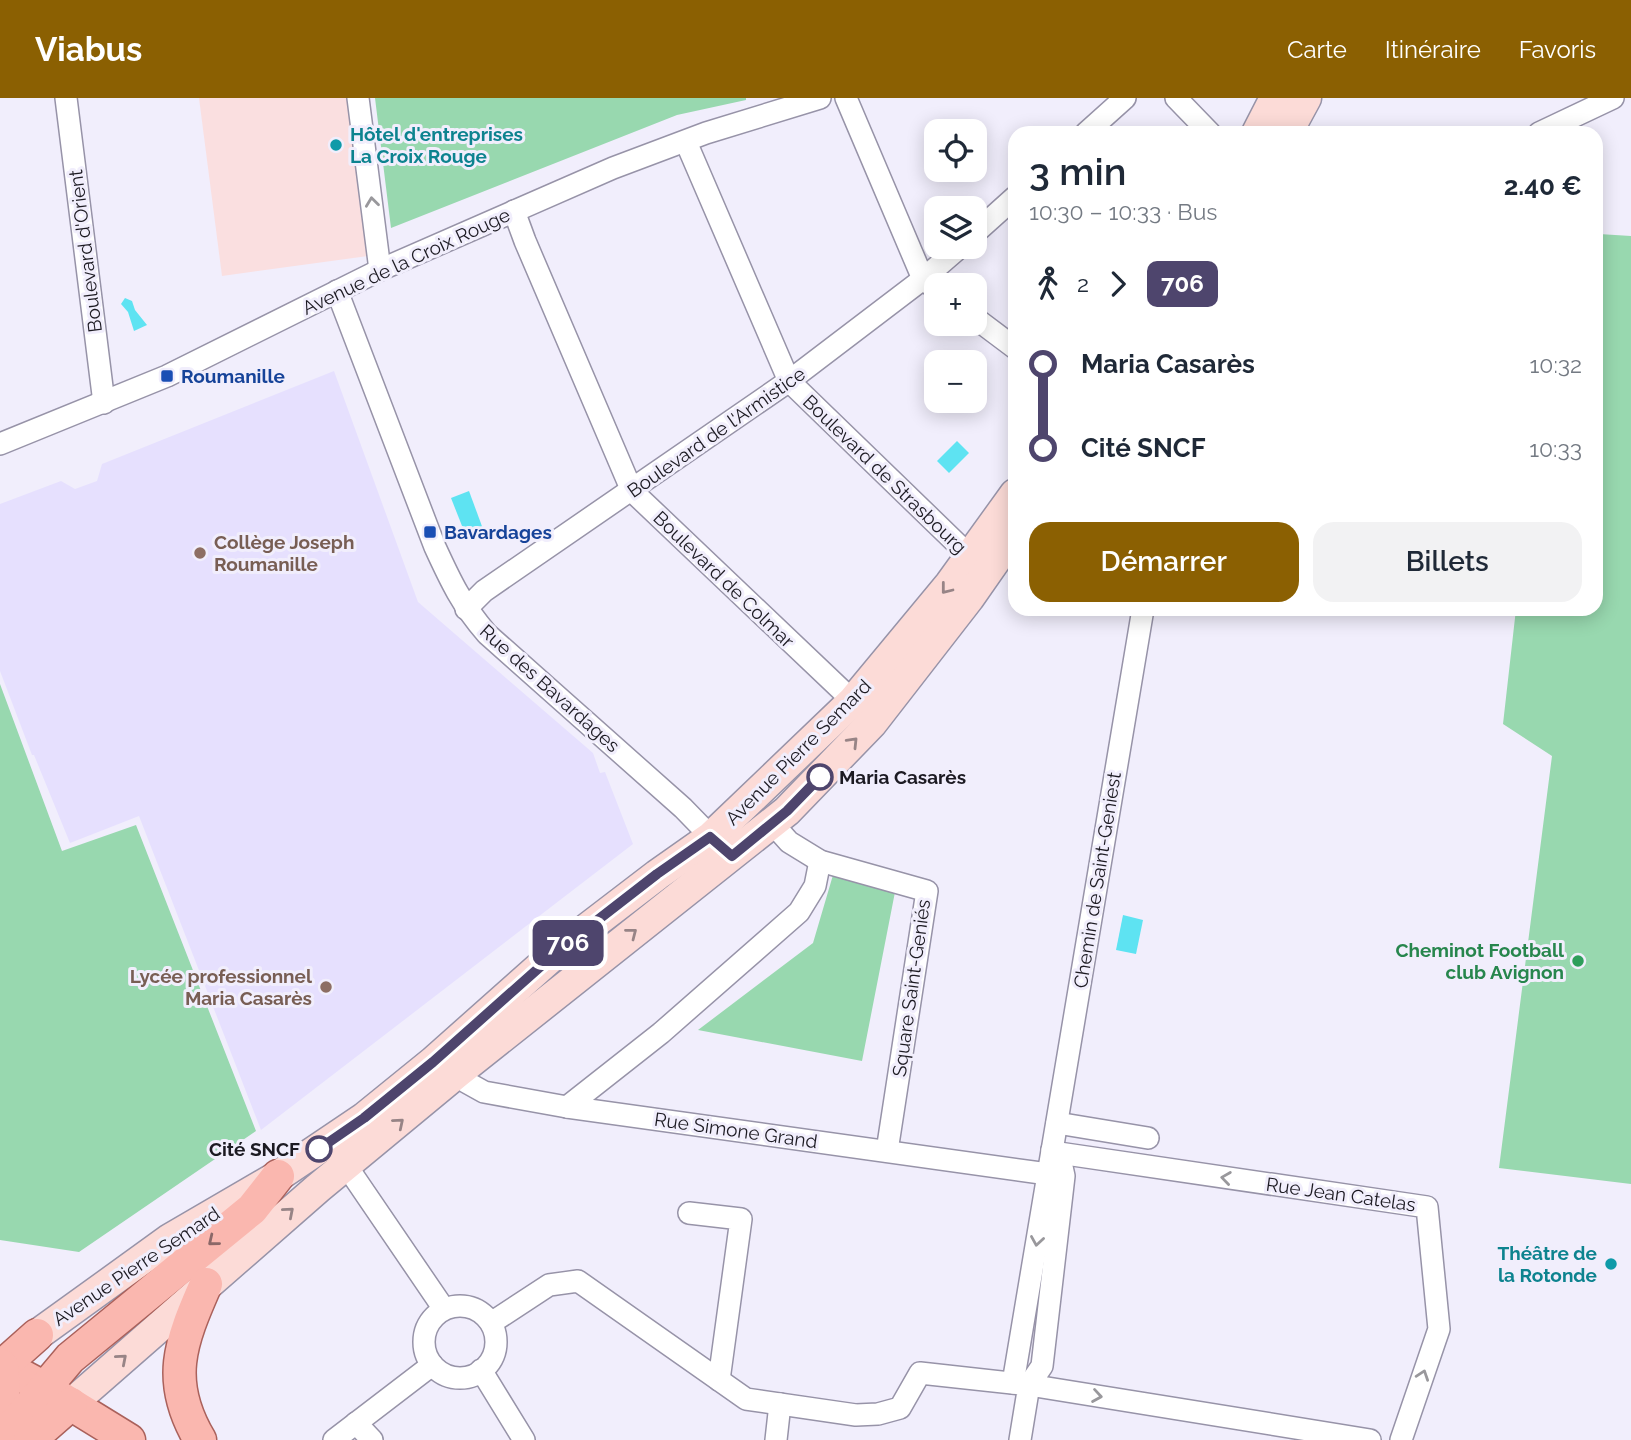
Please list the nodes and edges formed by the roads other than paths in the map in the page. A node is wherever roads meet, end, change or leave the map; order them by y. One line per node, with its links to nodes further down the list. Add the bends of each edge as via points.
1 (66, 98): 28 (street, Boulevard d'Orient)
2 (358, 98): 20 (street, one-way to 2)
3 (820, 98): 15 (street, Avenue de la Croix Rouge)
4 (846, 98): 21 (street)
5 (1125, 98): 10 (street)
6 (1176, 98): 11 (street)
7 (1275, 98): 12 (main road)
8 (1306, 98): 13 (main road)
9 (1613, 98): 14 (street)
10 (1094, 126)
11 (1203, 126)
12 (1261, 126)
13 (1291, 126)
14 (1554, 126)
15 (686, 142): 17 (street, Avenue de la Croix Rouge); 27 (street, Boulevard de Strasbourg)
16 (1008, 203): 18 (street)
17 (514, 211): 20 (street, Avenue de la Croix Rouge); 30 (street, Boulevard de Colmar)
18 (987, 222)
19 (950, 259): 22 (street, Boulevard de l'Armistice)
20 (380, 270): 24 (street, Avenue de la Croix Rouge)
21 (925, 273)
22 (939, 273)
23 (924, 288): 27 (street, Boulevard de l'Armistice)
24 (337, 292): 28 (street, Avenue de la Croix Rouge); 34 (street, Rue des Bavardages, via 435,547)
25 (987, 327): 26 (street)
26 (1008, 343)
27 (789, 381): 30 (street, Boulevard de l'Armistice); 33 (street, Boulevard de Strasbourg)
28 (104, 403): 29 (street, Avenue de la Croix Rouge)
29 (0, 444)
30 (632, 491): 34 (street, Boulevard de l'Armistice); 36 (street, Boulevard de Colmar)
31 (1008, 507): 33 (main road, Avenue Pierre Semard)
32 (1008, 538): 33 (main road, Avenue Pierre Semard)
33 (978, 565): 36 (main road, Avenue Pierre Semard, one-way to 36, via 921,621); 37 (main road, Avenue Pierre Semard, one-way to 33, via 872,723)
34 (466, 609): 38 (street, Rue des Bavardages)
35 (1142, 616): 42 (street, Chemin de Saint-Geniest)
36 (853, 701): 38 (main road, Avenue Pierre Semard)
37 (772, 823): 38 (main road, Avenue Pierre Semard); 39 (street, Square Saint-Geniés, via 789,842)
38 (721, 847): 40 (main road, Avenue Pierre Semard, via 657,874 559,950)
39 (820, 862): 41 (street, via 815,886 799,912); 44 (street, Square Saint-Geniés, via 927,891)
40 (445, 1068): 41 (street, Rue Simone Grand, via 484,1092); 46 (main road, Avenue Pierre Semard, via 364,1118)
41 (567, 1107): 44 (street, Rue Simone Grand)
42 (1057, 1123): 43 (street); 45 (street, Chemin de Saint-Geniest)
43 (1148, 1138)
44 (887, 1151): 47 (street, Rue Simone Grand)
45 (1055, 1152): 47 (street, Chemin de Saint-Geniest); 58 (street, Chemin de Saint-Geniest, via 1064,1176 1042,1366); 71 (street, Rue Jean Catelas, one-way to 45, via 1439,1329 1427,1207)
46 (338, 1154): 48 (main road, Avenue Pierre Semard); 50 (main road, Avenue Pierre Semard, one-way to 46); 51 (street)
47 (1048, 1174): 58 (street, Chemin de Saint-Geniest, one-way to 58)
48 (278, 1176): 53 (main road, Avenue Pierre Semard, via 170,1239); 61 (main road, one-way to 61, via 252,1209 80,1349)
49 (690, 1213): 57 (street, via 741,1219)
50 (206, 1284): 59 (main road, Avenue Pierre Semard, one-way to 50); 64 (main road, via 189,1321 178,1379 182,1404)
51 (444, 1309): 52 (street, via 475,1309); 55 (street, via 428,1324 425,1334)
52 (491, 1324): 56 (street, via 495,1346); 57 (street, via 549,1284 578,1280)
53 (37, 1335): 54 (main road)
54 (1, 1360): 61 (main road)
55 (432, 1365): 56 (street, via 452,1377); 62 (street)
56 (481, 1370): 67 (street)
57 (719, 1380): 60 (street, via 746,1399)
58 (1021, 1384): 60 (street, via 920,1373 900,1408 878,1414); 69 (street, Chemin de Saint-Geniest); 70 (street, one-way to 70)
59 (71, 1404): 61 (main road, Avenue Pierre Semard); 61 (main road); 63 (main road)
60 (780, 1404): 68 (street)
61 (17, 1419)
62 (356, 1423): 65 (street); 66 (street)
63 (129, 1440)
64 (200, 1440)
65 (334, 1440)
66 (372, 1440)
67 (524, 1440)
68 (776, 1440)
69 (1020, 1440)
70 (1370, 1440)
71 (1401, 1440)

